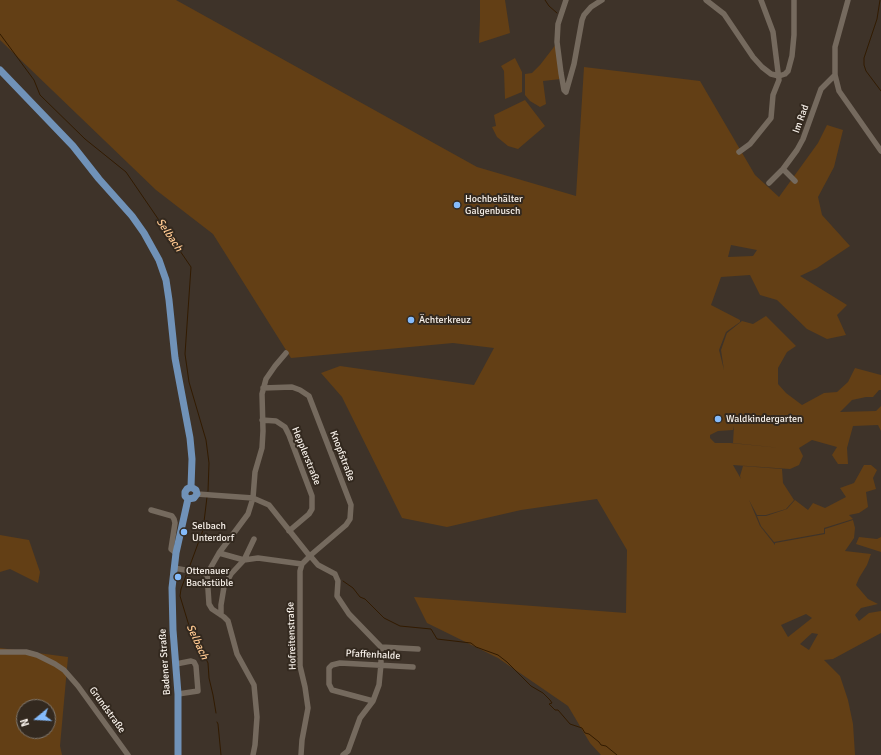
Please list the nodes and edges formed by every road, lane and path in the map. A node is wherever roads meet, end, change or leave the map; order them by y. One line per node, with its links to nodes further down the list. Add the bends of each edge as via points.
1 (566, 0): 2 (street, via 558,24 557,42 566,92 584,15 594,4)
2 (602, 0)
3 (706, 0): 9 (street, via 724,14 762,67)
4 (762, 0): 9 (street, via 773,32)
5 (794, 0): 9 (street, via 792,56 788,70)
6 (848, 0): 8 (street, via 835,47)
7 (0, 70): 18 (main road, via 73,146 132,216 159,260 166,280 175,358 190,438)
8 (835, 75): 11 (street, via 839,91); 12 (street, Im Rad, via 821,89 804,139)
9 (779, 76): 10 (street, via 773,95 771,118 750,144)
10 (739, 152)
11 (881, 152)
12 (783, 169): 13 (street); 14 (street, Im Rad)
13 (795, 181)
14 (769, 183)
15 (286, 353): 16 (street, via 266,379)
16 (263, 388): 17 (street); 27 (street, Knopfstraße, via 292,387 309,396 351,505 350,519 346,525)
17 (262, 420): 20 (street, via 262,448); 23 (street, Hepplerstraße, via 276,421 285,427 312,496 312,509 309,514)
18 (190, 487): 19 (main road, via 196,490); 21 (main road, via 185,492)
19 (197, 494): 20 (street); 21 (main road, via 194,498)
20 (253, 498): 23 (street, via 269,505); 26 (street, via 248,514)
21 (188, 499): 25 (main road, Badener Straße)
22 (151, 510): 25 (street, via 172,516 174,519 171,550)
23 (289, 531): 27 (street)
24 (254, 539): 28 (street)
25 (176, 553): 30 (main road, Badener Straße)
26 (219, 553): 28 (street); 31 (street)
27 (310, 556): 29 (street); 33 (street, via 318,565 335,574 338,581 337,596 349,614)
28 (244, 560): 29 (street, via 258,558); 32 (street, via 231,574 224,587)
29 (302, 564): 44 (street, Hofreitenstraße, via 300,666 308,708)
30 (174, 568): 31 (street); 36 (main road, Badener Straße, via 172,603)
31 (207, 574): 32 (street, via 209,604)
32 (221, 615): 43 (street, via 228,621 237,654 254,685 257,717)
33 (381, 647): 34 (street); 37 (street)
34 (418, 649)
35 (0, 652): 41 (street, Grundstraße, via 26,652 37,655 55,664 70,676)
36 (176, 664): 39 (main road, Badener Straße); 39 (street, via 194,662 198,691)
37 (381, 664): 38 (street, Pfaffenhalde); 40 (street, via 379,685); 40 (street, Pfaffenhalde, via 340,663 332,664 329,668 329,684 332,690)
38 (413, 667)
39 (178, 694): 42 (main road, Badener Straße)
40 (373, 701): 45 (street, via 360,718 348,751)
41 (128, 755)
42 (178, 755)
43 (253, 755)
44 (301, 755)
45 (343, 755)

